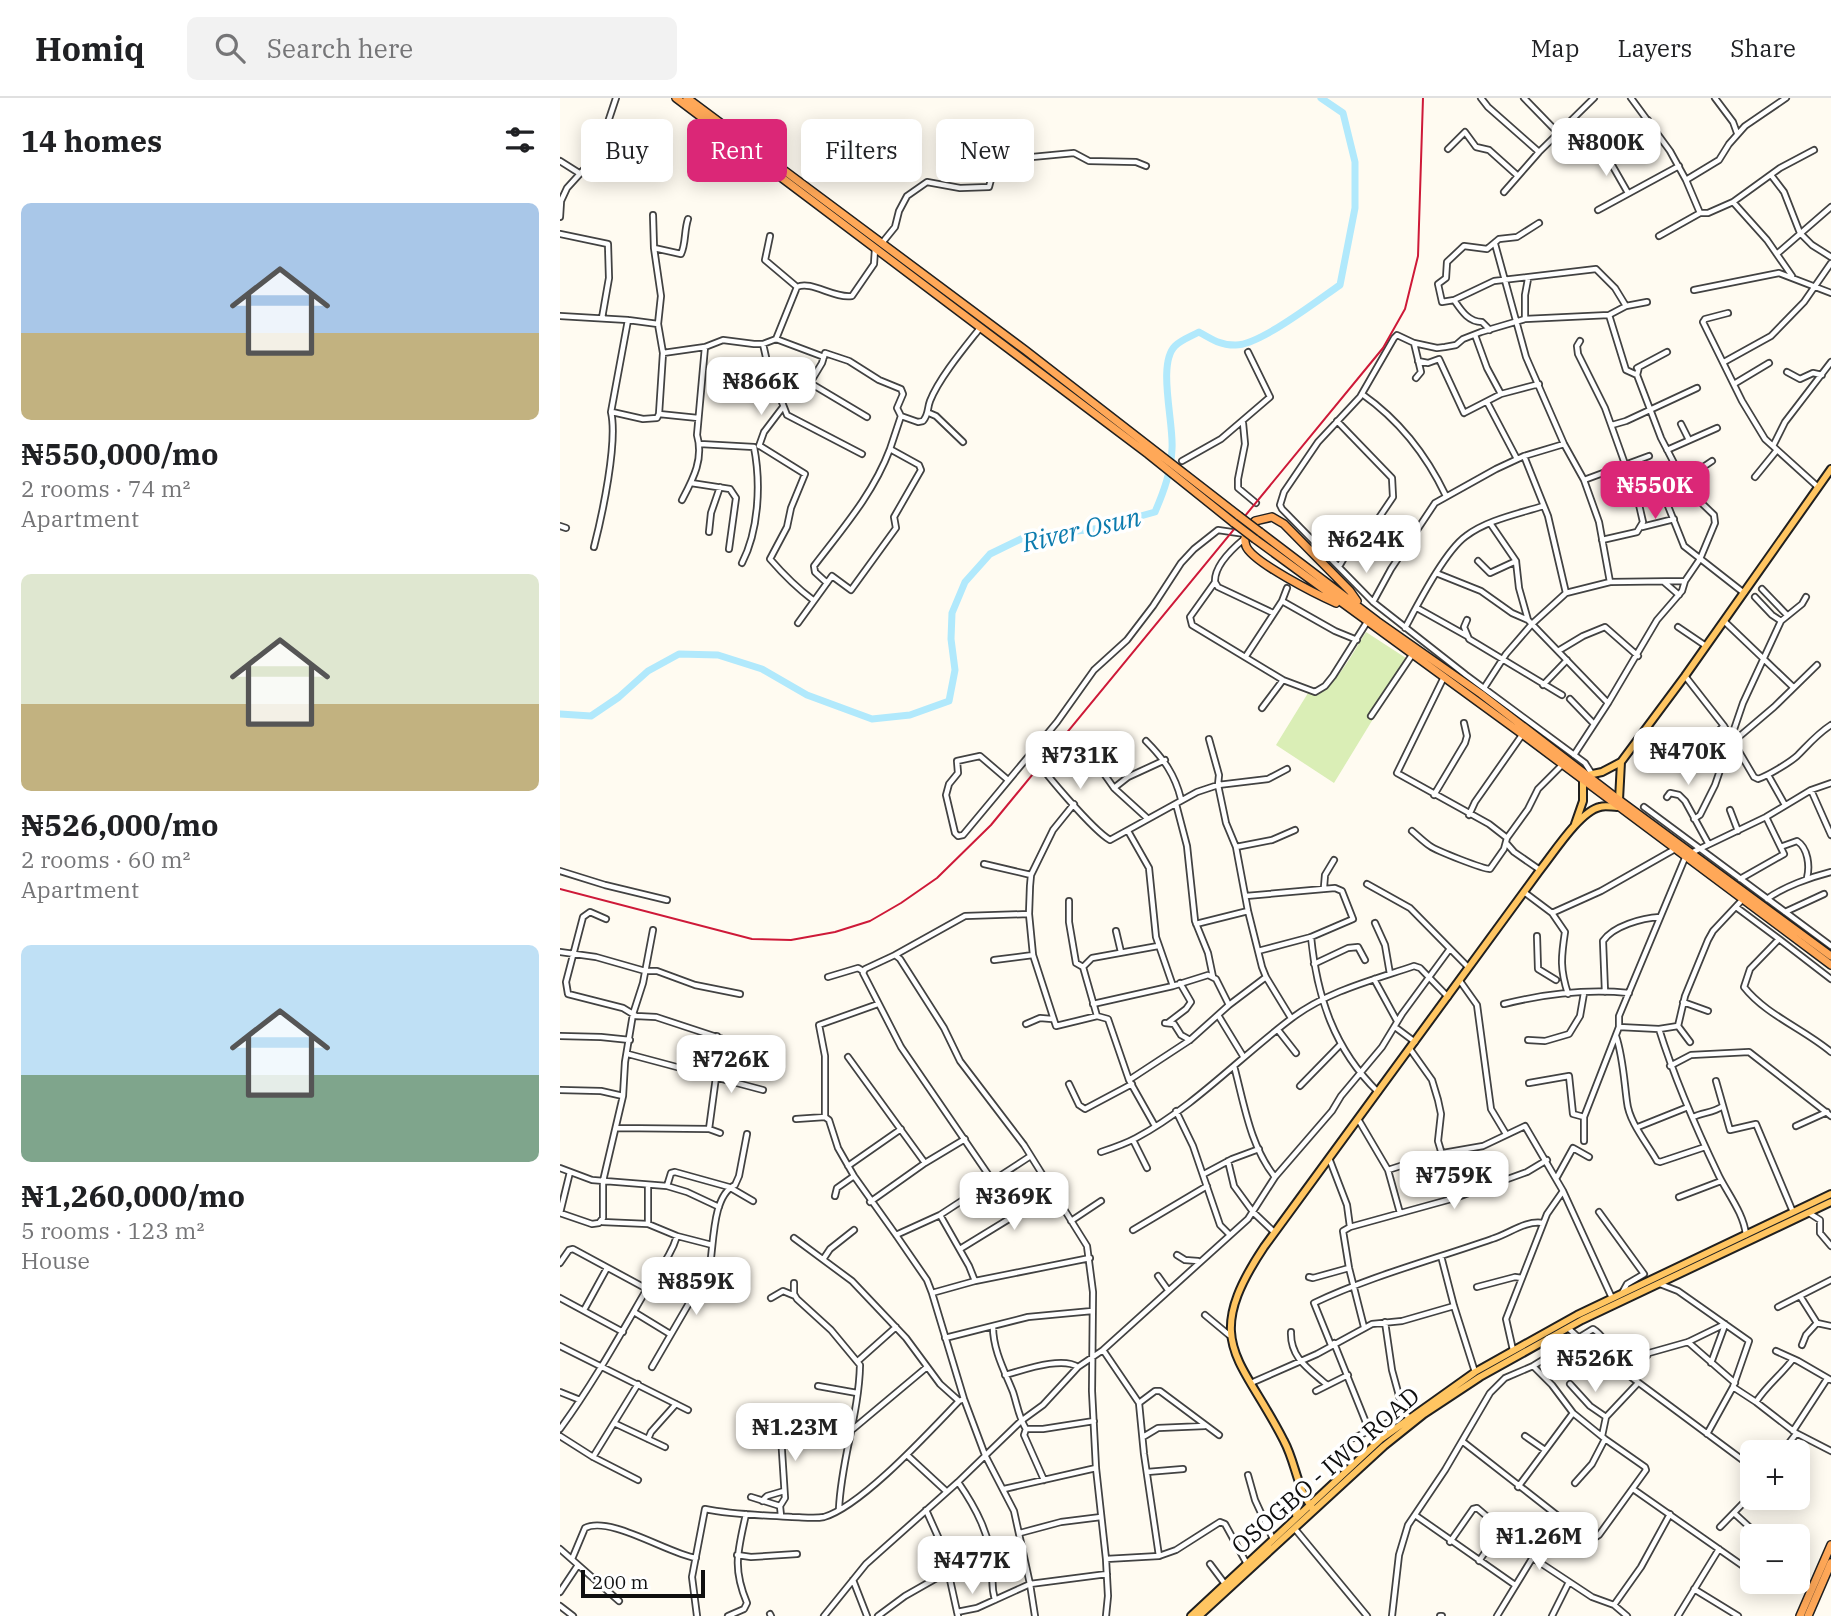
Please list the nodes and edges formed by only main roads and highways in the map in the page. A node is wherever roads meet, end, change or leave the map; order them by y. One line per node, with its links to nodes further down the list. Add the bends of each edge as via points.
1 (676, 98): 3 (highway)
2 (687, 98): 3 (highway)
3 (878, 246): 4 (highway); 4 (highway, via 1025,350)
4 (1149, 451): 6 (highway, bridge)
5 (1831, 469): 9 (main road)
6 (1257, 535): 7 (highway); 8 (highway)
7 (1361, 608): 8 (highway, via 1284,524 1272,517 1255,520 1245,537 1252,555); 10 (highway)
8 (1350, 609): 10 (highway, via 1563,765)
9 (1621, 762): 10 (main road); 11 (main road)
10 (1588, 777): 11 (highway); 12 (main road)
11 (1618, 803): 12 (main road, via 1595,808); 13 (highway); 13 (highway, via 1675,849)
12 (1575, 826): 18 (main road, via 1357,1118 1274,1233 1240,1289 1229,1335 1238,1363 1292,1456)
13 (1692, 853): 14 (highway, via 1743,899); 14 (highway, via 1774,909)
14 (1829, 959)
15 (1831, 1194): 17 (main road, OSOGBO - IWO ROAD, via 1612,1298)
16 (1831, 1202): 17 (main road, OSOGBO - IWO ROAD)
17 (1489, 1367): 19 (main road, OSOGBO - IWO ROAD, via 1413,1422); 19 (main road, OSOGBO - IWO ROAD, via 1475,1371 1407,1416)
18 (1301, 1489): 19 (main road); 20 (main road)
19 (1311, 1507): 20 (main road, OSOGBO - IWO ROAD)
20 (1293, 1525): 23 (main road, OSOGBO - IWO ROAD); 24 (main road, OSOGBO - IWO ROAD)
21 (1831, 1545): 25 (highway)
22 (1831, 1563): 26 (highway)
23 (1191, 1616)
24 (1199, 1616)
25 (1800, 1616)
26 (1808, 1616)

